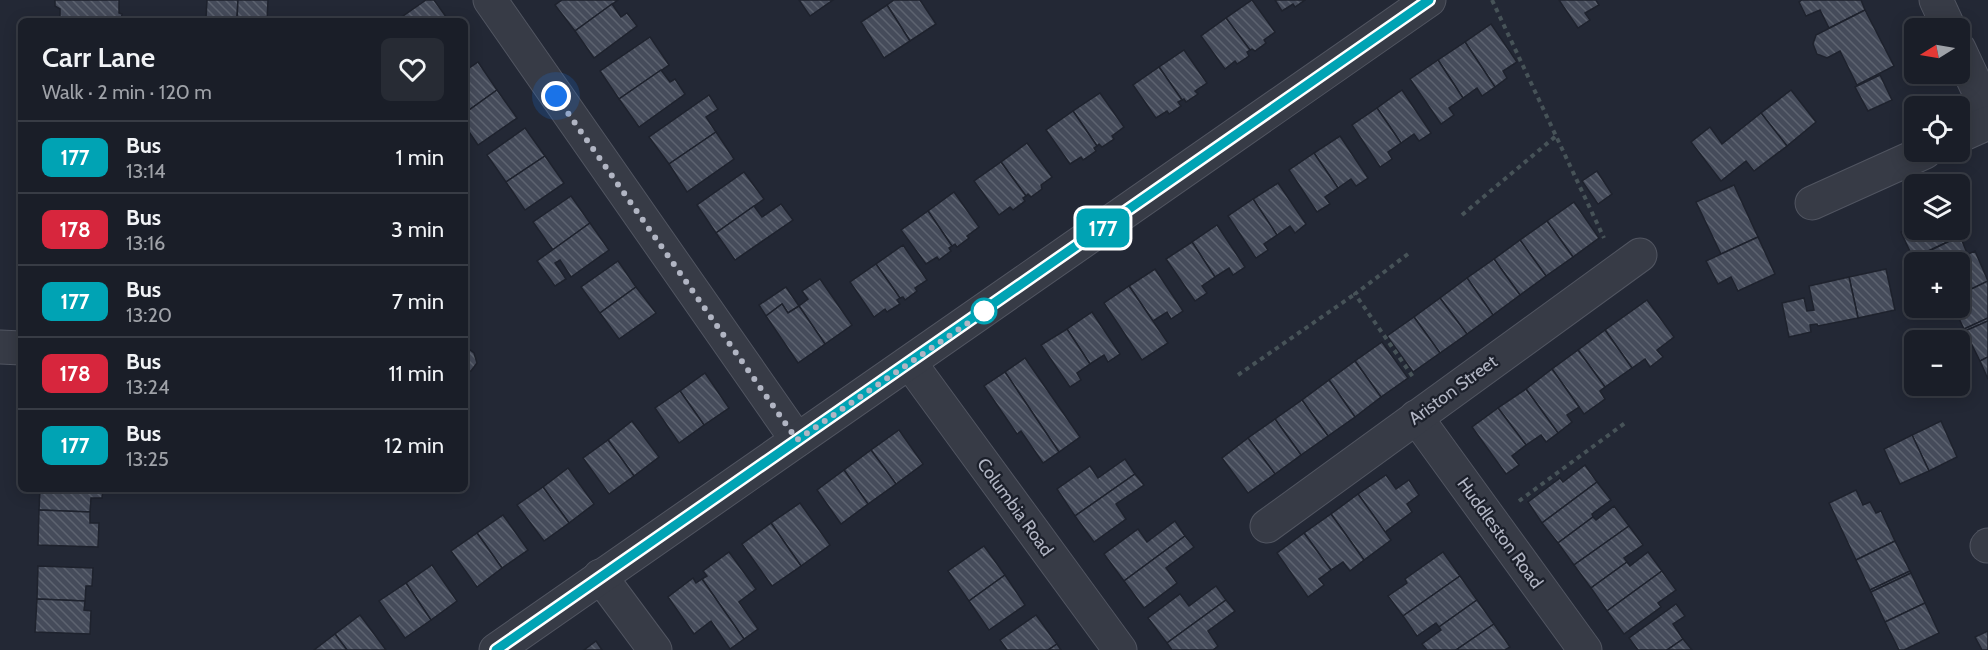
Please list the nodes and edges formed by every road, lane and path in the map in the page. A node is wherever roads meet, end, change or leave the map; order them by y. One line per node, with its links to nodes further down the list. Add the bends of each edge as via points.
1 (490, 0): 23 (street)
2 (1429, 0): 19 (street)
3 (1492, 0): 10 (path)
4 (1936, 0): 5 (street)
5 (1944, 18)
6 (1970, 73): 7 (street)
7 (1988, 111)
8 (1988, 123): 9 (street)
9 (1970, 131)
10 (1556, 136): 13 (path); 15 (path)
11 (1904, 161): 12 (street)
12 (1812, 203)
13 (1462, 215)
14 (1408, 254): 16 (path)
15 (1630, 262): 21 (street, Ariston Street)
16 (1355, 294): 20 (path); 21 (path)
17 (0, 347): 18 (street)
18 (18, 348)
19 (910, 363): 23 (street); 29 (street, Columbia Road)
20 (1238, 375)
21 (1425, 411): 24 (street, Huddleston Road); 25 (street, Ariston Street)
22 (1625, 423): 24 (path)
23 (797, 440): 26 (street)
24 (1491, 521): 30 (street, Huddleston Road)
25 (1267, 526)
26 (600, 576): 27 (street); 28 (street)
27 (496, 650)
28 (655, 650)
29 (1120, 650)
30 (1585, 650)

